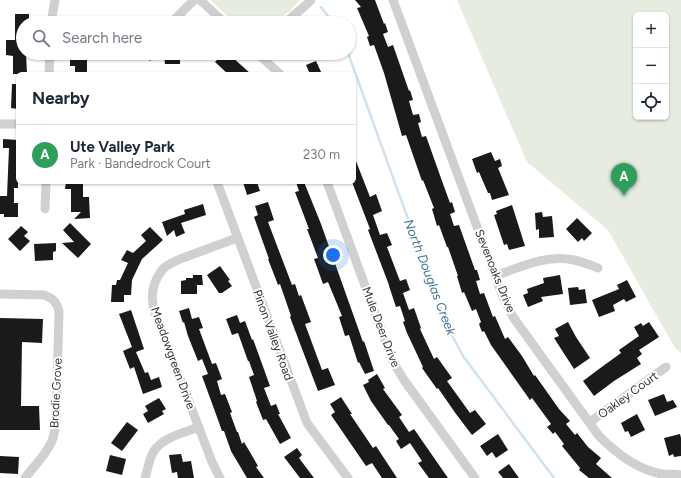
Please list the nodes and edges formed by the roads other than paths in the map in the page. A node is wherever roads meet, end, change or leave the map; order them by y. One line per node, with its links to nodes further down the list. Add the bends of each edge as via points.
1 (55, 0): 6 (street)
2 (194, 0): 7 (street)
3 (200, 0): 8 (street)
4 (311, 0): 9 (street)
5 (393, 0): 22 (street, Sevenoaks Drive)
6 (52, 16)
7 (178, 16)
8 (217, 16)
9 (293, 16)
10 (50, 60): 12 (street)
11 (265, 60): 13 (street)
12 (49, 72)
13 (278, 72)
14 (0, 124): 15 (street)
15 (16, 124)
16 (46, 184): 19 (street)
17 (218, 184): 20 (street, Pinon Valley Road)
18 (328, 184): 32 (street, Mule Deer Drive, via 393,362)
19 (45, 209)
20 (237, 238): 26 (street, Meadowgreen Drive, via 170,264 159,275 153,289 155,314); 31 (street, Pinon Valley Road, via 304,415)
21 (598, 268): 22 (street, via 573,260 554,259 536,261)
22 (496, 276): 25 (street, Sevenoaks Drive, via 513,317)
23 (0, 294): 28 (street, Brodie Grove, via 44,295 55,301 59,312 54,432 46,451)
24 (666, 367): 25 (street, Oakley Court)
25 (590, 422): 27 (street, Sevenoaks Drive, via 599,436 630,461 662,474)
26 (199, 427): 29 (street, via 172,437 158,446 151,457); 30 (street, Meadowgreen Drive)
27 (681, 474)
28 (25, 478)
29 (145, 478)
30 (220, 478)
31 (348, 478)
32 (475, 478)

